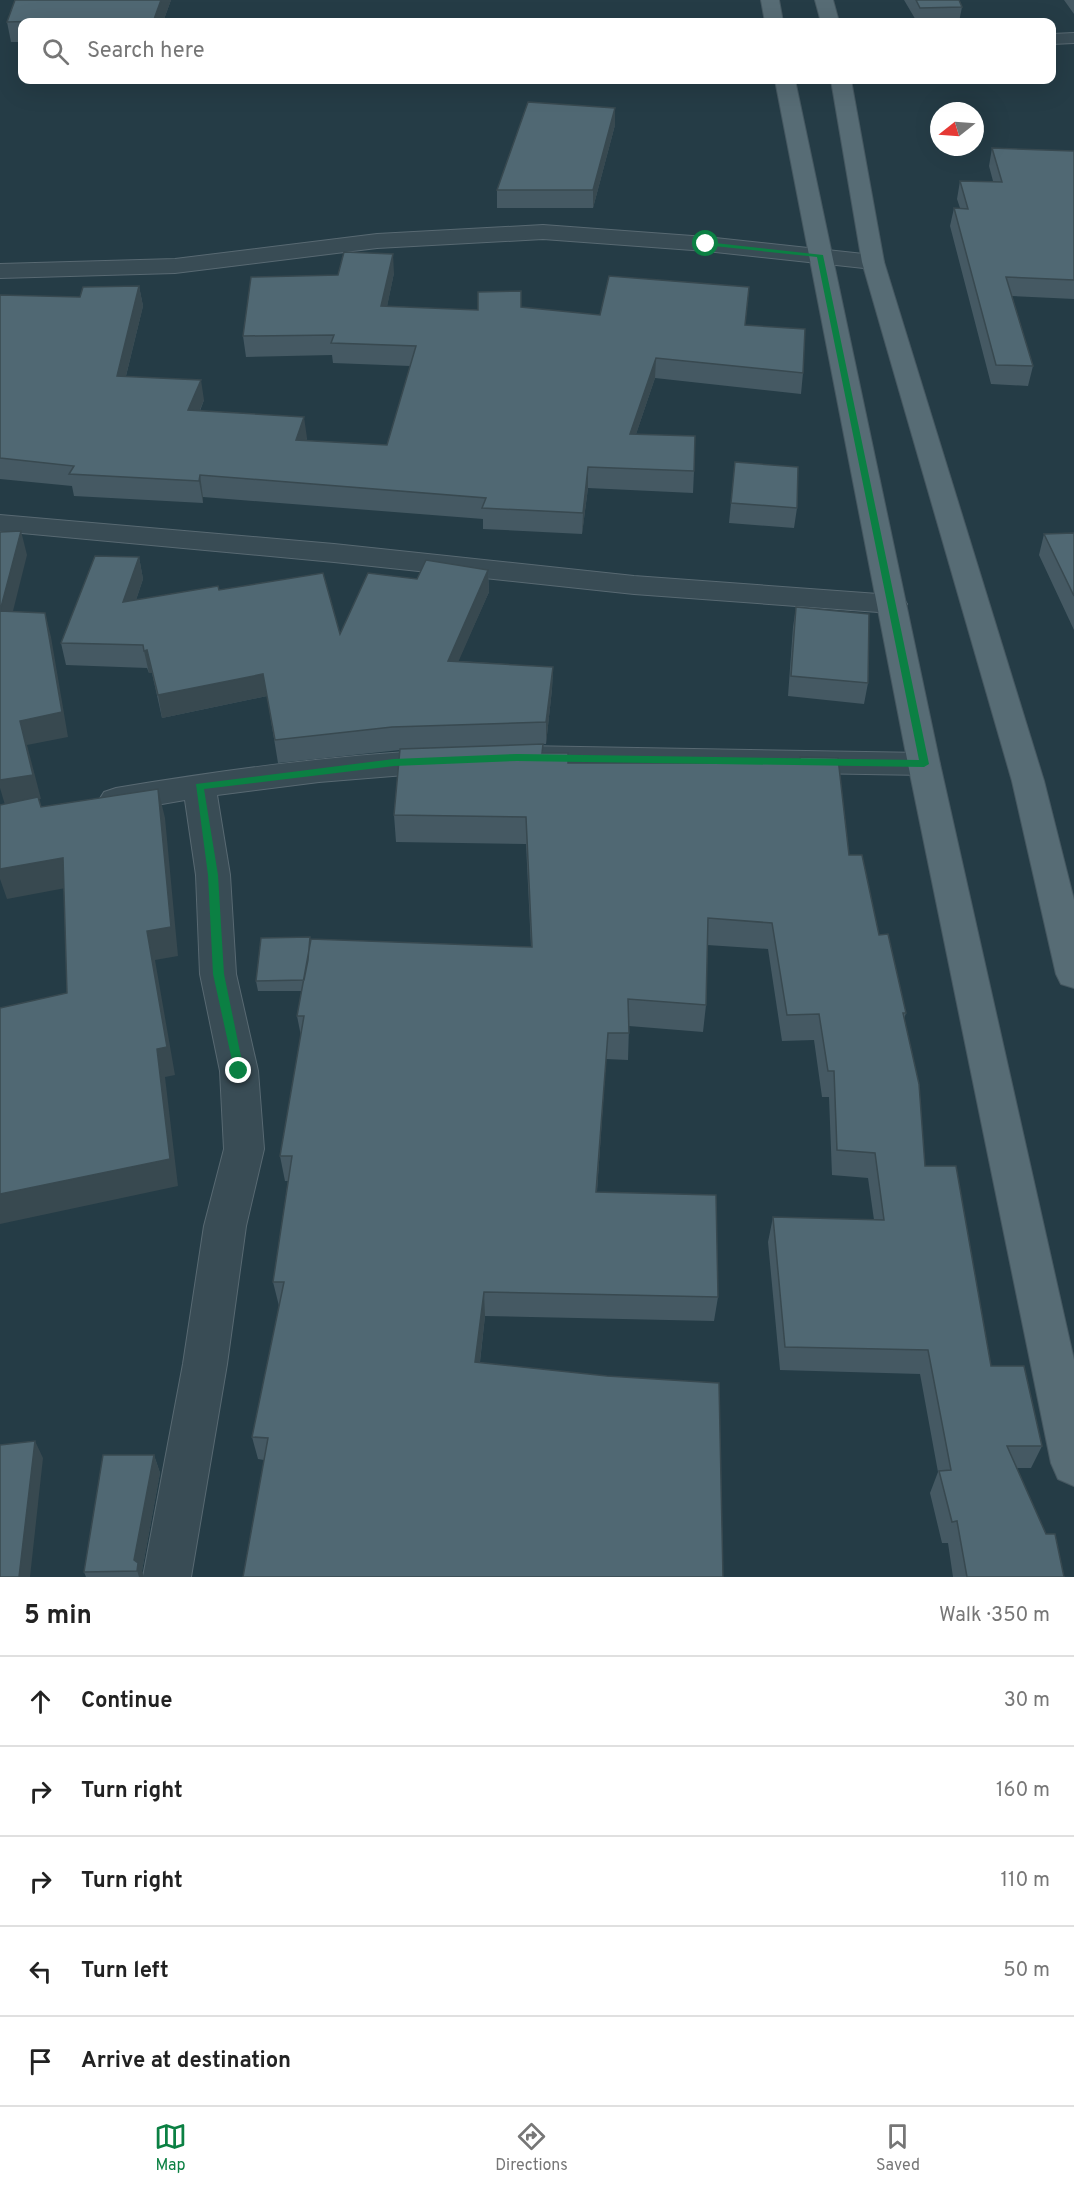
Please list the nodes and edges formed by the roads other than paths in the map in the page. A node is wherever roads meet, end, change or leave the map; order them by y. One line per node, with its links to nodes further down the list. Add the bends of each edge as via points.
1 (770, 0): 3 (main road)
2 (824, 0): 4 (main road)
3 (773, 18)
4 (829, 18)
5 (1074, 38): 6 (street)
6 (1056, 39)
7 (786, 84): 9 (main road)
8 (842, 84): 10 (main road)
9 (820, 255): 10 (street); 11 (street, via 543,232 377,241 175,266); 13 (main road)
10 (873, 262): 17 (main road)
11 (0, 271)
12 (0, 523): 13 (street, via 634,585)
13 (891, 604): 14 (main road)
14 (924, 764): 15 (street, via 484,759 394,763); 19 (main road)
15 (199, 786): 16 (street); 20 (street, via 213,875 218,974 239,1071 244,1149 225,1226)
16 (86, 805)
17 (1067, 922): 18 (main road)
18 (1074, 974)
19 (1074, 1463)
20 (167, 1577)

